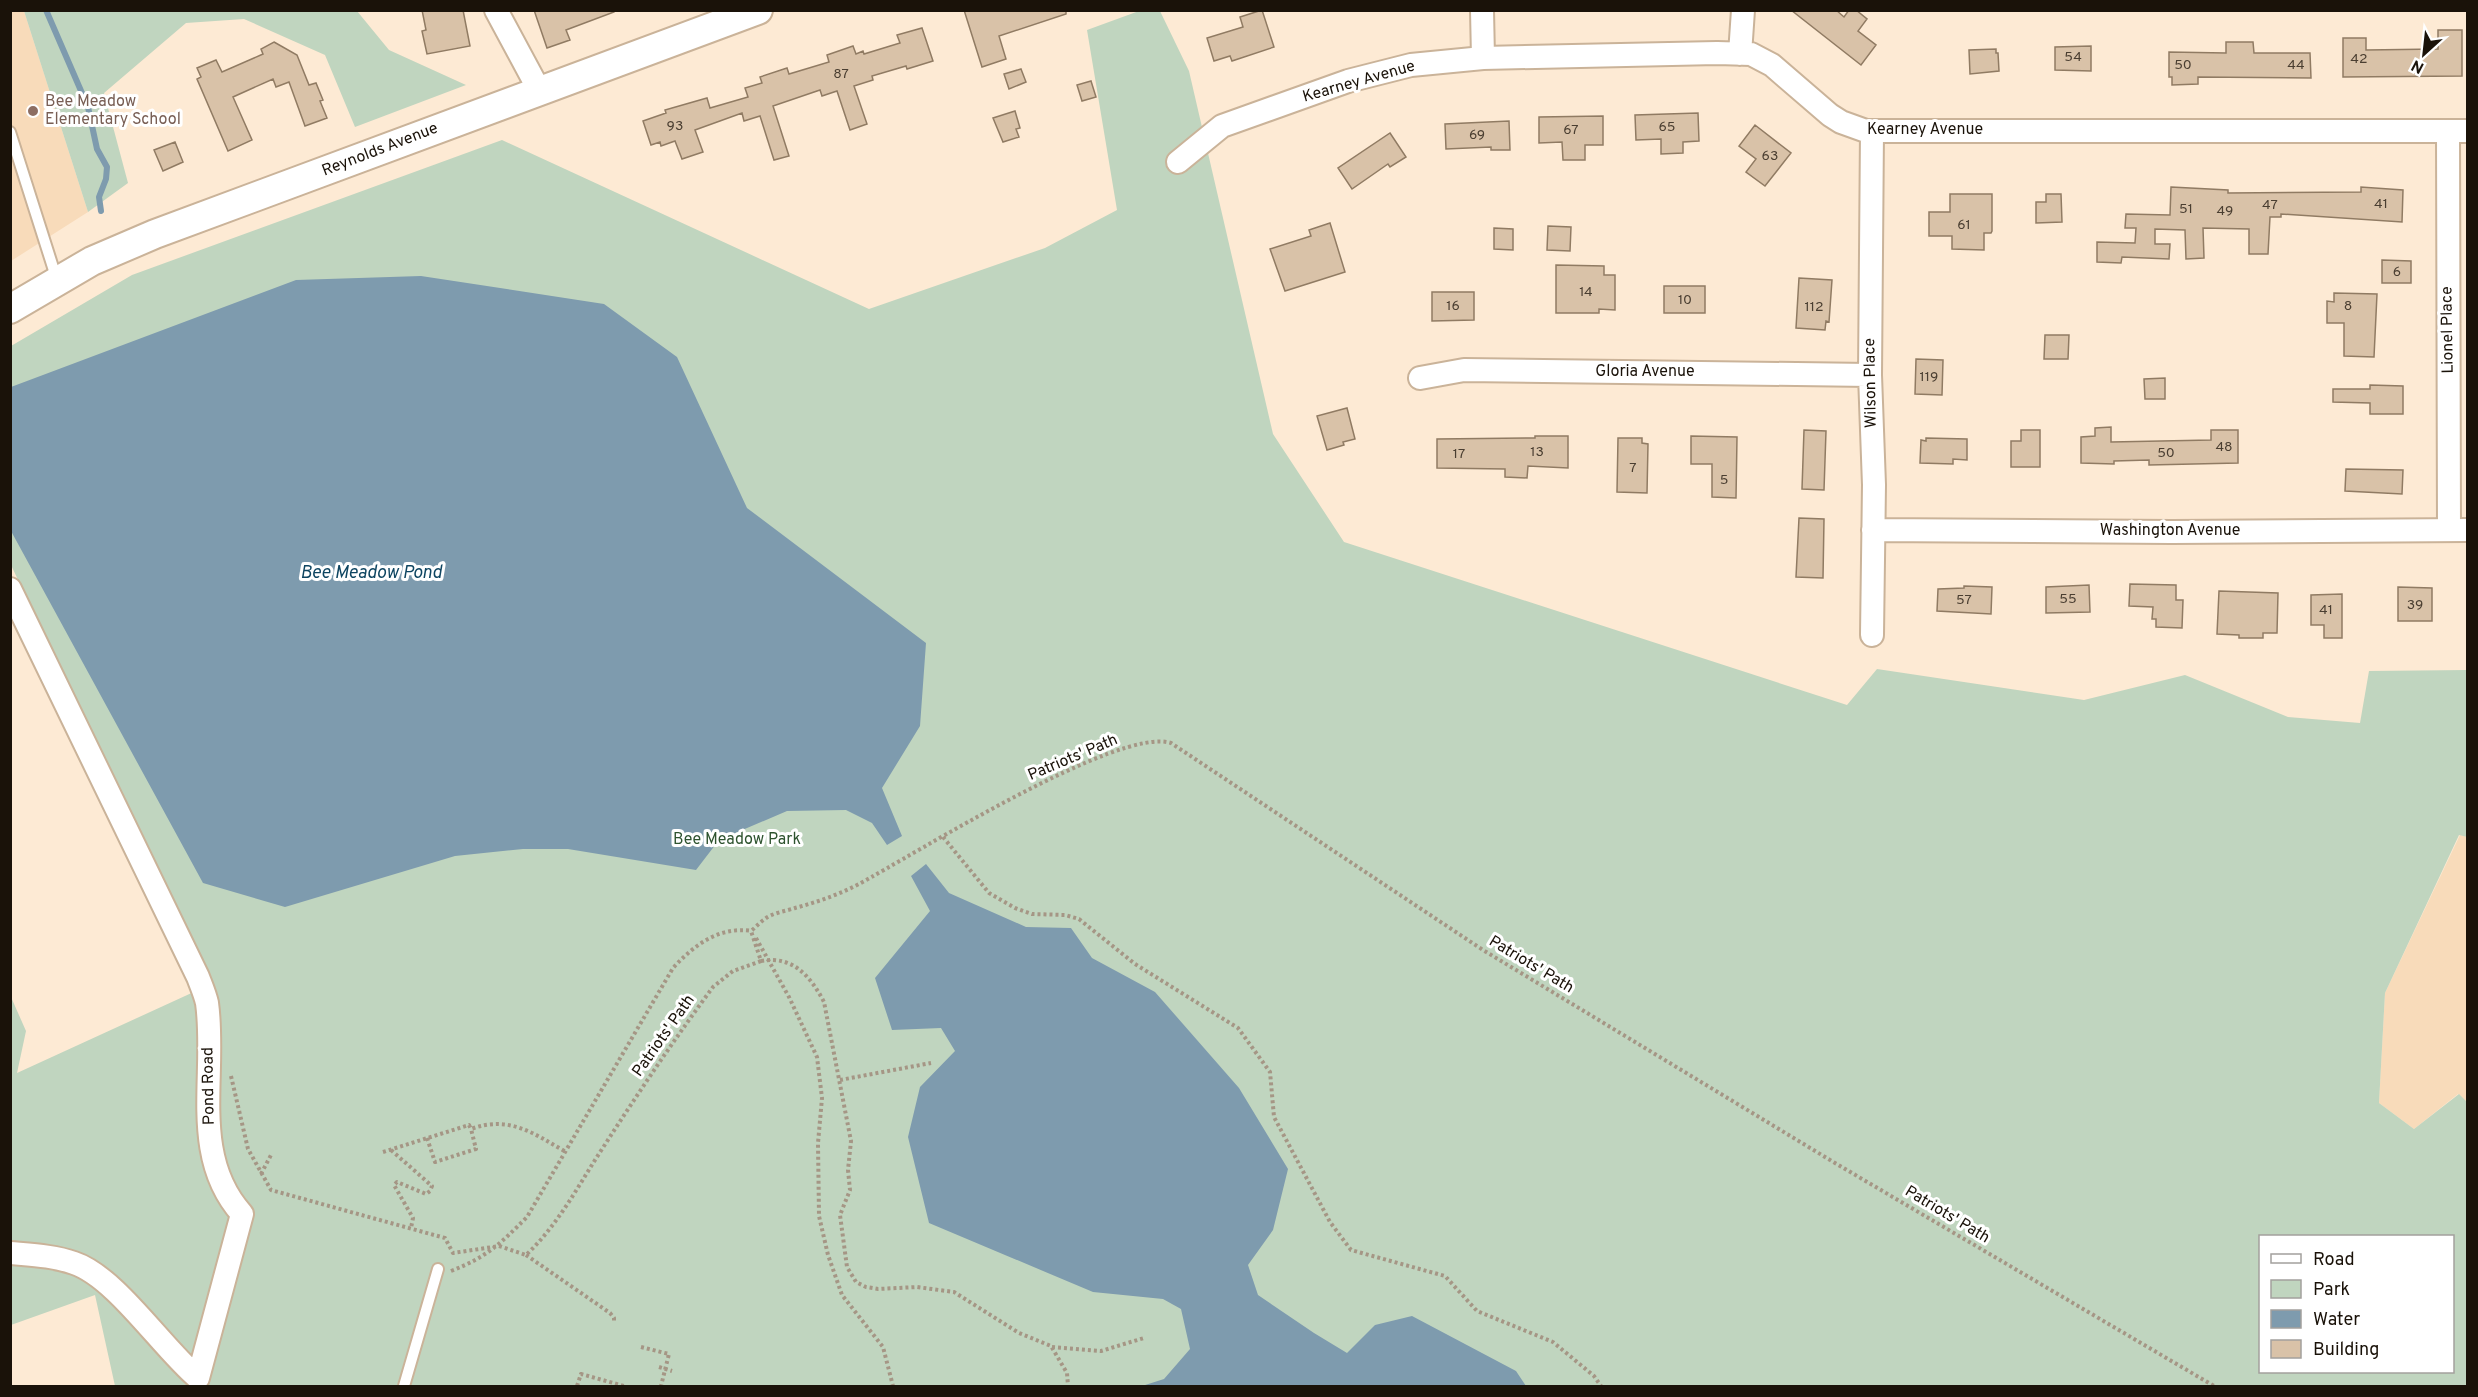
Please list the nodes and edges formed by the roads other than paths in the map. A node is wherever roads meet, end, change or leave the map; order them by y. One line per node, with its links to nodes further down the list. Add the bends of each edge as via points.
1 (496, 10): 7 (street)
2 (1482, 10): 6 (street)
3 (1743, 10): 5 (street)
4 (751, 12): 7 (street, Reynolds Avenue)
5 (1740, 54): 6 (street, Kearney Avenue); 8 (street, Kearney Avenue, via 1751,54 1772,65 1841,122)
6 (1483, 58): 11 (street, Kearney Avenue, via 1411,64 1347,81 1222,126)
7 (539, 90): 12 (street, Reynolds Avenue, via 154,234)
8 (1872, 131): 9 (street, Kearney Avenue); 14 (street, Wilson Place)
9 (2458, 131): 17 (street, Lionel Place)
10 (10, 132): 12 (lane)
11 (1178, 162)
12 (57, 280): 13 (street, Reynolds Avenue)
13 (10, 309)
14 (1870, 375): 15 (street, Gloria Avenue, via 1464,370); 16 (street, Wilson Place)
15 (1420, 378)
16 (1873, 530): 17 (street, Washington Avenue); 19 (street, Wilson Place)
17 (2458, 530)
18 (10, 589): 22 (street, Pond Road, via 207,1002 206,1099 211,1149 230,1201 242,1214)
19 (1872, 635)
20 (10, 1253): 22 (street, Pond Road, via 75,1263 105,1280)
21 (438, 1269): 23 (lane)
22 (197, 1382)
23 (404, 1386)

